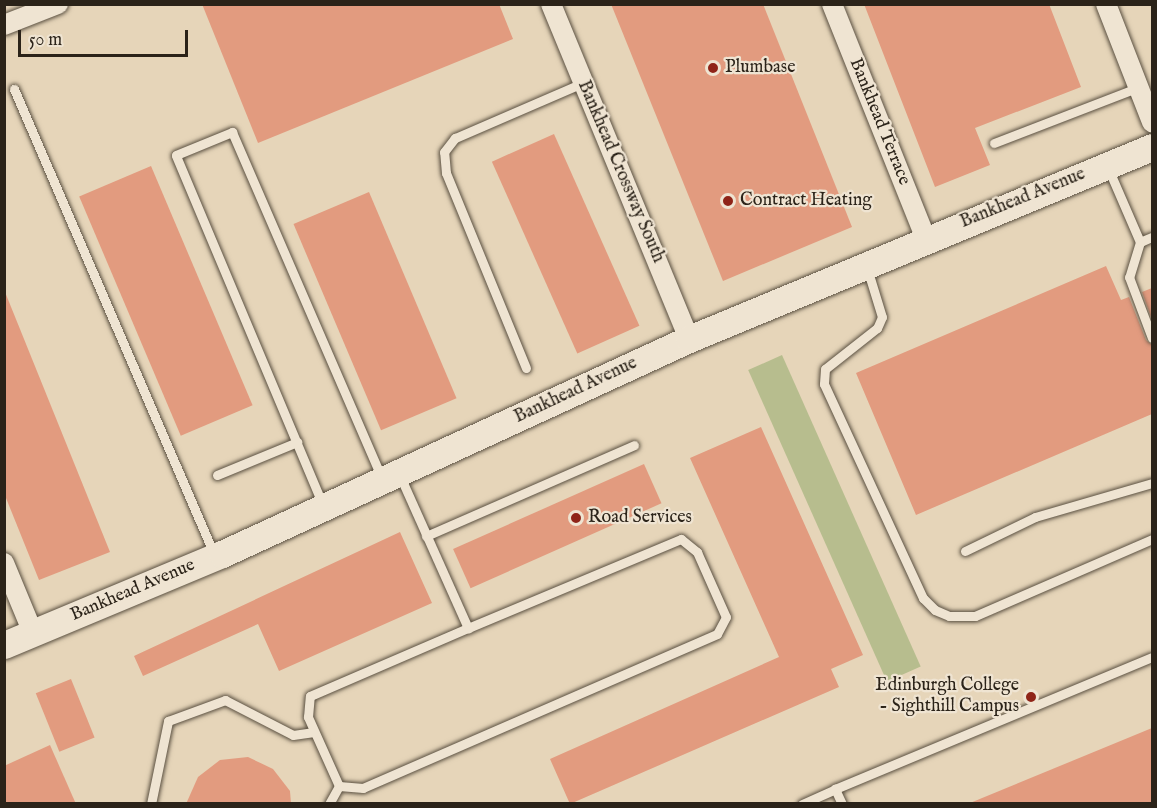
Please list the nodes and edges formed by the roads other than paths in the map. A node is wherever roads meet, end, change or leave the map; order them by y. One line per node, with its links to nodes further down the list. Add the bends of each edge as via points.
1 (57, 4): 5 (street)
2 (551, 4): 6 (street, Bankhead Crossway South)
3 (832, 4): 14 (street, Bankhead Terrace)
4 (1106, 4): 7 (street)
5 (4, 26)
6 (583, 83): 18 (street, Bankhead Crossway South); 19 (lane, via 455,138 444,153 446,173)
7 (1139, 87): 9 (street); 10 (lane)
8 (14, 89): 29 (lane)
9 (1152, 122)
10 (994, 143)
11 (1152, 147): 12 (street, Bankhead Avenue)
12 (1107, 165): 14 (street, Bankhead Avenue); 15 (lane)
13 (1152, 237): 15 (lane)
14 (926, 239): 16 (street, Bankhead Avenue)
15 (1140, 242): 17 (lane, via 1129,277)
16 (866, 264): 18 (street, Bankhead Avenue); 27 (lane, via 882,317 877,328 825,369 824,384 923,598 935,610 949,616 975,616)
17 (1152, 338)
18 (689, 339): 23 (street, Bankhead Avenue)
19 (526, 368)
20 (297, 442): 22 (lane); 23 (lane, via 176,155 232,132); 25 (lane)
21 (634, 445): 26 (lane)
22 (217, 475)
23 (390, 476): 25 (street, Bankhead Avenue); 26 (lane)
24 (1152, 483): 28 (lane, via 1035,517)
25 (324, 506): 29 (street, Bankhead Avenue)
26 (426, 536): 31 (lane)
27 (1152, 539)
28 (965, 551)
29 (215, 557): 32 (street, Bankhead Avenue)
30 (4, 563): 32 (street)
31 (468, 628): 35 (lane, via 317,691 306,707); 36 (lane, via 681,539 697,552 726,617 717,634 363,788)
32 (33, 633): 33 (street, Bankhead Avenue)
33 (4, 645)
34 (1152, 657): 37 (lane)
35 (314, 732): 36 (lane); 38 (lane, via 293,735 225,700 168,721)
36 (339, 786): 39 (lane)
37 (836, 789): 40 (lane); 41 (lane)
38 (151, 804)
39 (330, 804)
40 (802, 804)
41 (842, 804)

